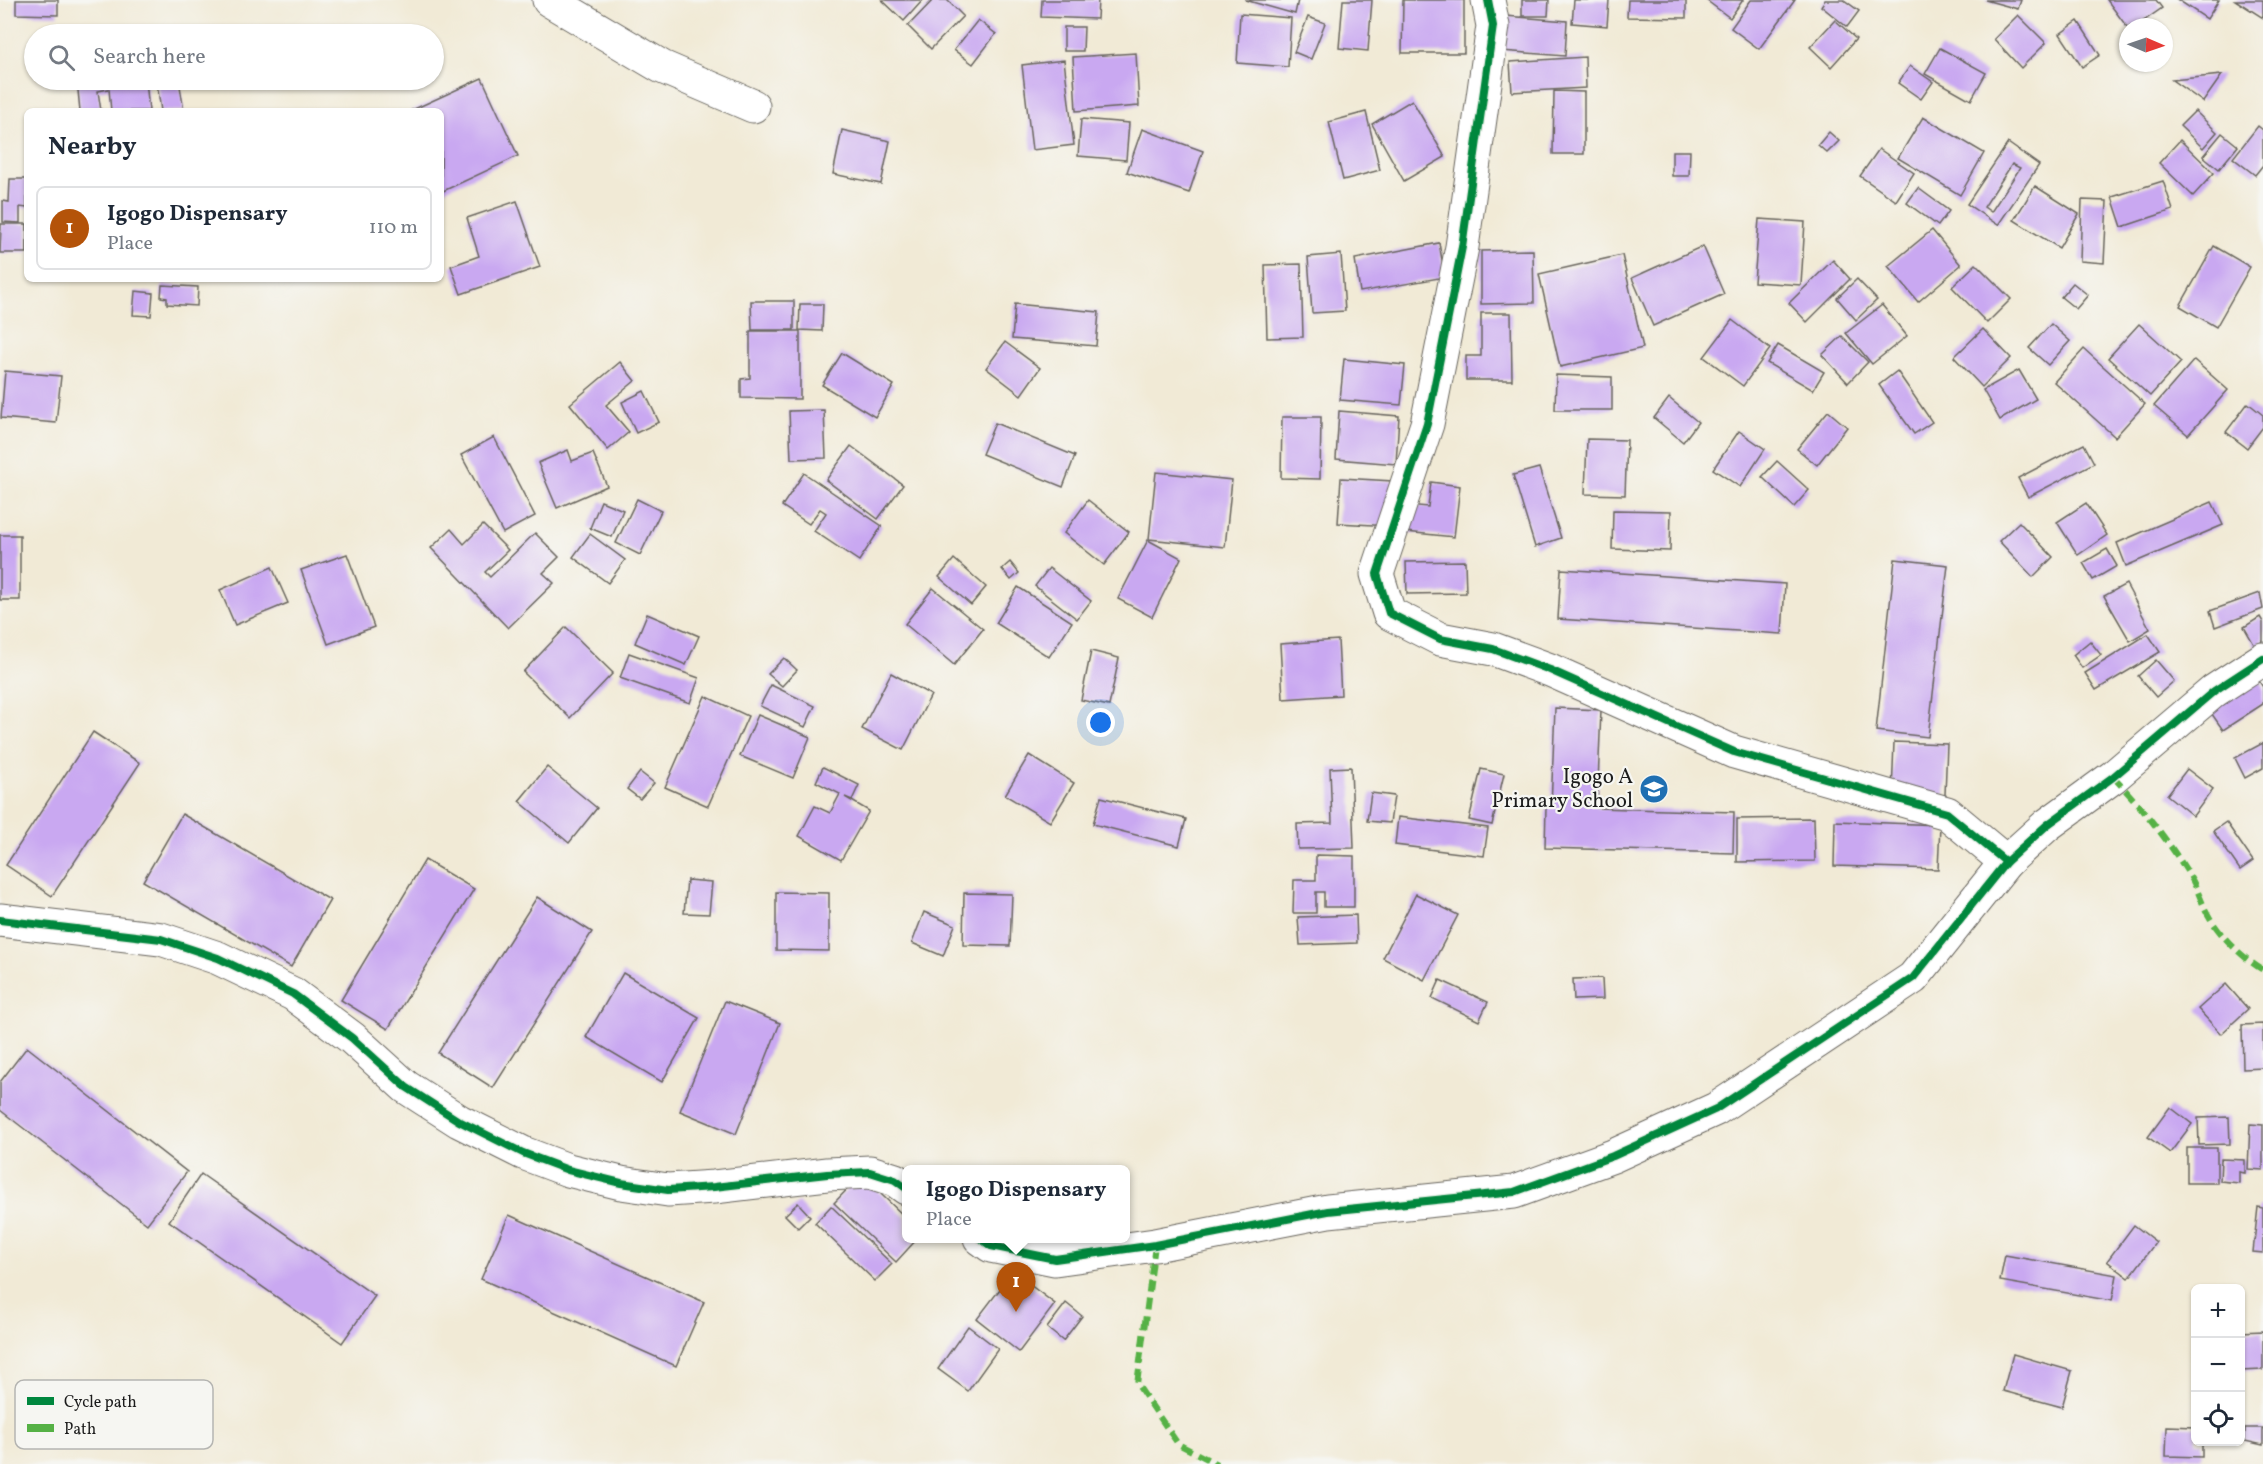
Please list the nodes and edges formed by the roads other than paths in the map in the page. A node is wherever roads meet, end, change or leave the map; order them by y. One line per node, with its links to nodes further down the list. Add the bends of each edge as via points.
1 (549, 0): 3 (street, via 662,67)
2 (1488, 0): 5 (street, via 1493,26 1462,247 1427,423 1377,574 1389,613 1440,639 1493,649 1550,670 1734,752 1947,813)
3 (753, 106)
4 (2263, 659): 5 (street, via 2214,691)
5 (2006, 862): 8 (street, via 1913,978 1716,1109 1613,1156 1514,1192 1328,1212 1055,1260)
6 (0, 920): 7 (street, via 161,939 218,958 293,994 352,1038 406,1087 459,1120 523,1153 568,1170 668,1190 870,1172)
7 (902, 1185)
8 (986, 1243)

